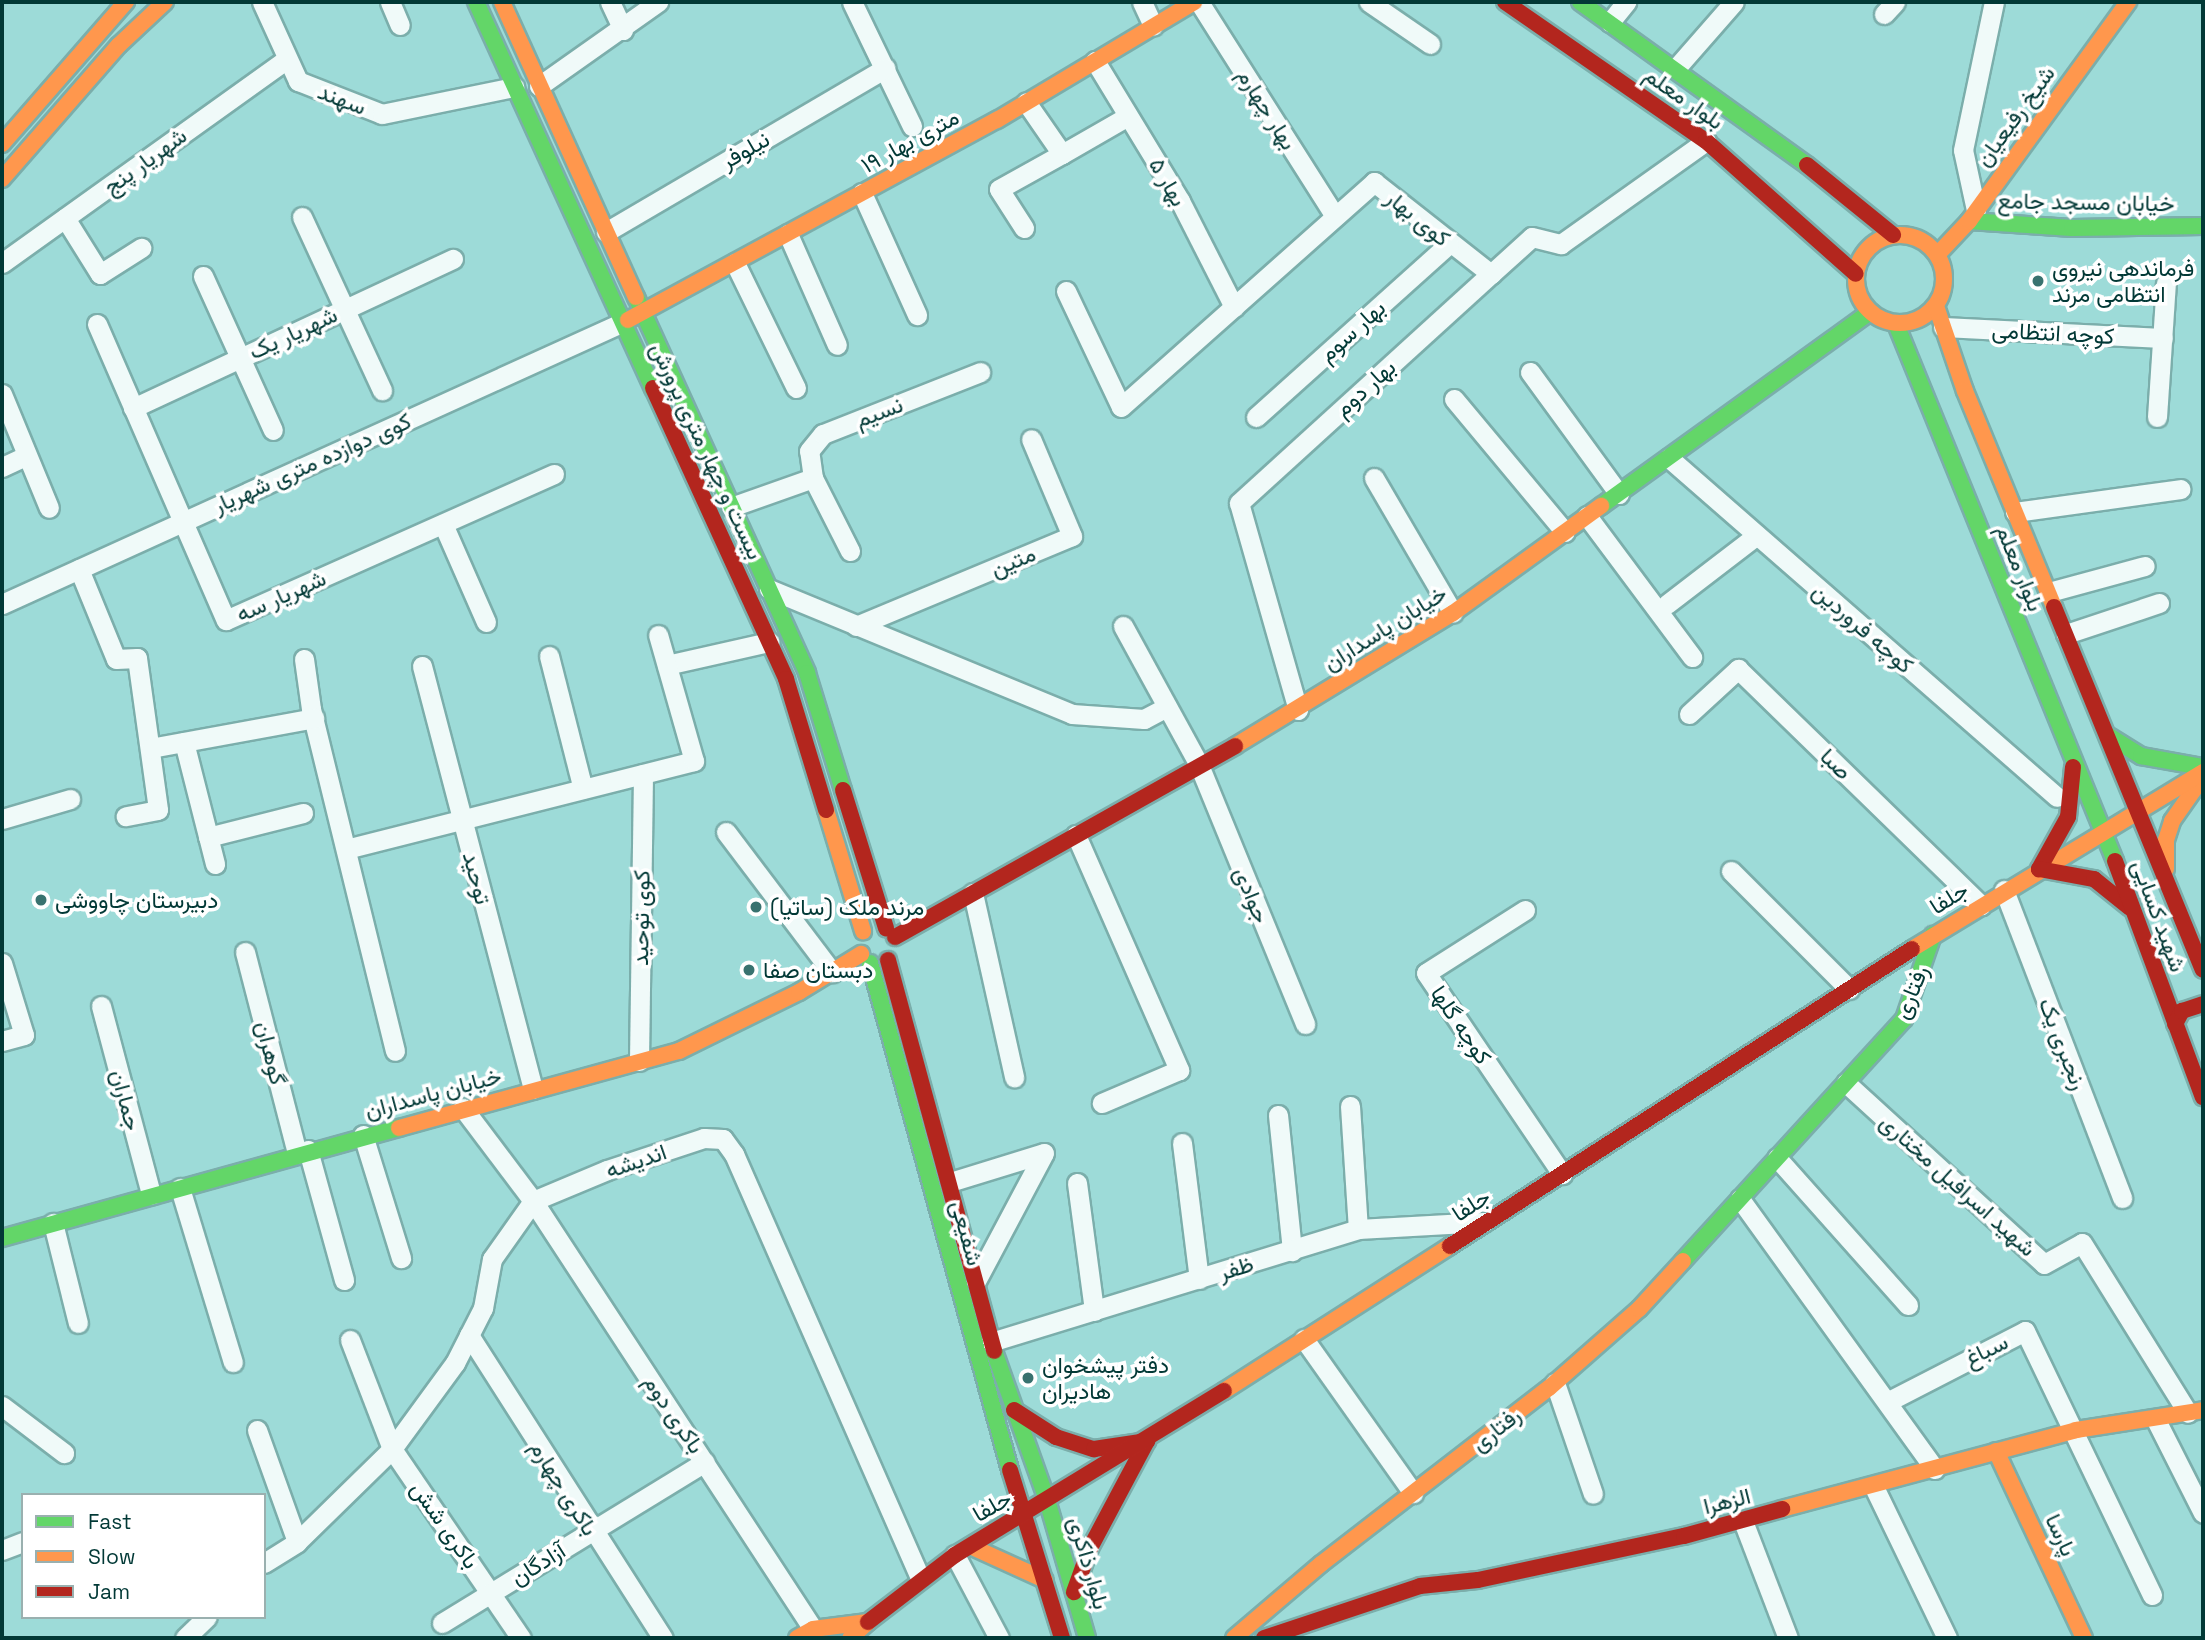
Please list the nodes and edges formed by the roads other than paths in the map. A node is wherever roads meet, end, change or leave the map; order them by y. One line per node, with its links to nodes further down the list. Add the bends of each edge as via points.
1 (126, 2): 35 (street)
2 (165, 2): 37 (street, via 119,45)
3 (262, 2): 25 (street, سهند)
4 (390, 2): 21 (street)
5 (476, 2): 30 (street, بیست و چهار متری پرورش)
6 (502, 2): 29 (street, بیست و چهار متری پرورش)
7 (610, 2): 23 (street)
8 (658, 2): 23 (street)
9 (852, 2): 28 (street)
10 (1142, 2): 22 (street)
11 (1194, 2): 22 (street, ۱۹ متری بهار)
12 (1199, 2): 40 (street, بهار چهارم)
13 (1369, 2): 24 (street)
14 (1505, 2): 34 (street, بلوار معلم)
15 (1580, 2): 20 (street, بلوار معلم)
16 (1626, 2): 20 (street)
17 (1734, 2): 27 (street)
18 (1994, 2): 39 (street, via 1963,150)
19 (2128, 2): 39 (street, شیخ رفیعیان)
20 (1610, 22): 27 (street, بلوار معلم)
21 (400, 25)
22 (1153, 26): 26 (street, ۱۹ متری بهار)
23 (623, 30): 29 (street)
24 (1430, 44)
25 (287, 59): 30 (street, سهند, via 298,81 382,114); 42 (street, شهریار پنج)
26 (1095, 61): 31 (street, ۱۹ متری بهار); 32 (street, بهار ۵)
27 (1677, 67): 47 (street, بلوار معلم)
28 (885, 68): 33 (street); 45 (street, نیلوفر)
29 (539, 86): 45 (street, بیست و چهار متری پرورش)
30 (514, 87): 65 (street, بیست و چهار متری پرورش)
31 (1026, 102): 36 (street); 38 (street, ۱۹ متری بهار)
32 (1128, 116): 36 (street); 60 (street, بهار ۵, via 1180,201)
33 (912, 126)
34 (1706, 141): 54 (street, via 1561,243 1532,237); 55 (street, بلوار معلم)
35 (2, 144)
36 (1062, 154): 44 (street, via 999,189)
37 (2, 179)
38 (862, 193): 46 (street, ۱۹ متری بهار); 64 (street)
39 (1972, 215): 43 (street, خیابان مسجد جامع, via 2072,228); 50 (street, شیخ رفیعیان)
40 (1335, 216): 48 (street, کوی بهار, via 1374,182); 60 (street, کوی بهار)
41 (302, 217): 61 (street)
42 (65, 218): 49 (street, via 100,274); 52 (street, شهریار پنج)
43 (2203, 226)
44 (1024, 228)
45 (606, 232): 63 (street, بیست و چهار متری پرورش)
46 (788, 234): 53 (street, ۱۹ متری بهار); 70 (street)
47 (1893, 235): 50 (street, via 1924,242); 55 (street, via 1867,250)
48 (1449, 244): 54 (street, کوی بهار); 80 (street, بهار سوم)
49 (141, 248)
50 (1937, 256): 59 (street, via 1945,273)
51 (453, 259): 61 (street, شهریار یک)
52 (2, 263)
53 (735, 263): 63 (street, ۱۹ متری بهار); 74 (street)
54 (1492, 274): 120 (street, بهار دوم, via 1239,503)
55 (1856, 274): 62 (street, via 1861,299)
56 (203, 276): 71 (street)
57 (2166, 283): 69 (street)
58 (1066, 291): 60 (street, کوی بهار, via 1121,407)
59 (1936, 306): 67 (street, via 1912,323); 68 (street, بلوار معلم)
60 (1234, 307)
61 (344, 310): 71 (street, شهریار یک); 75 (street)
62 (1870, 312): 67 (street); 84 (street, خیابان پاسداران)
63 (643, 314): 65 (street, ۱۹ متری بهار); 91 (street, بیست و چهار متری پرورش)
64 (917, 315)
65 (623, 322): 95 (street, کوی دوازده متری شهریار); 113 (street, بیست و چهار متری پرورش)
66 (97, 324): 78 (street, شهریار سه)
67 (1896, 324): 126 (street, بلوار معلم)
68 (1943, 327): 69 (street, کوچه انتظامی); 93 (street, بلوار معلم)
69 (2163, 338): 79 (street)
70 (837, 345)
71 (240, 358): 78 (street, شهریار یک); 81 (street)
72 (981, 372): 87 (street, نسیم, via 823,434 809,451)
73 (1530, 372): 90 (street)
74 (796, 388)
75 (382, 390)
76 (2, 394): 83 (street)
77 (1454, 399): 97 (street)
78 (133, 408): 95 (street, شهریار سه)
79 (2157, 417)
80 (1256, 418)
81 (274, 430)
82 (1031, 439): 109 (street, متین, via 1072,536)
83 (26, 456): 85 (street); 92 (street)
84 (1669, 458): 90 (street, خیابان پاسداران); 98 (street, کوچه فروردین)
85 (2, 467)
86 (554, 474): 96 (street, شهریار سه)
87 (813, 478): 91 (street); 99 (street, نسیم)
88 (1374, 478): 107 (street)
89 (2180, 489): 93 (street)
90 (1619, 494): 94 (street, خیابان پاسداران)
91 (732, 506): 102 (street, بیست و چهار متری پرورش)
92 (49, 508)
93 (2015, 512): 103 (street, بلوار معلم)
94 (1587, 516): 97 (street, خیابان پاسداران); 115 (street)
95 (182, 522): 96 (street, شهریار سه, via 226,620); 101 (street, کوی دوازده متری شهریار)
96 (443, 524): 108 (street)
97 (1565, 532): 107 (street, خیابان پاسداران)
98 (1757, 535): 106 (street); 132 (street, کوچه فروردین)
99 (850, 551)
100 (2145, 566): 103 (street)
101 (79, 569): 105 (street, کوی دوازده متری شهریار); 125 (street, via 116,659 137,658)
102 (769, 589): 109 (street); 154 (street, بیست و چهار متری پرورش, via 807,673)
103 (2049, 592): 111 (street, بلوار معلم)
104 (2159, 603): 111 (street)
105 (2, 604)
106 (1667, 604)
107 (1454, 613): 120 (street, خیابان پاسداران)
108 (486, 622)
109 (856, 625): 119 (street, via 1072,714 1144,719)
110 (1123, 626): 119 (street, جوادی)
111 (2066, 634): 123 (street, بلوار معلم)
112 (658, 635): 117 (street)
113 (769, 642): 117 (street); 153 (street, بیست و چهار متری پرورش, via 786,680)
114 (549, 656): 131 (street)
115 (1692, 657)
116 (304, 659): 122 (street)
117 (667, 665): 129 (street, via 694,761)
118 (422, 666): 137 (street, توحید)
119 (1167, 707): 127 (street, جوادی)
120 (1298, 710): 127 (street, خیابان پاسداران)
121 (1689, 714): 150 (street, صبا, via 1738,669)
122 (313, 718): 124 (street); 143 (street)
123 (2109, 736): 128 (street, via 2141,756); 134 (street, بلوار معلم)
124 (184, 742): 125 (street); 142 (street)
125 (151, 748): 136 (street, via 158,810)
126 (2072, 755): 139 (street, بلوار معلم); 145 (street, via 2074,793 2068,817)
127 (1199, 765): 141 (street, خیابان پاسداران); 165 (street, جوادی)
128 (2203, 767)
129 (643, 774): 131 (street); 169 (street, کوی توحید)
130 (2203, 775): 134 (street, جلفا); 147 (street, via 2172,821 2166,840)
131 (583, 789): 137 (street)
132 (2057, 797)
133 (71, 799): 138 (street)
134 (2139, 809): 139 (street, جلفا); 147 (street, شهید کسایی)
135 (303, 813): 142 (street)
136 (126, 816)
137 (462, 819): 143 (street); 172 (street, توحید)
138 (2, 820)
139 (2103, 829): 145 (street, جلفا); 152 (street, شهید کسایی)
140 (726, 832): 161 (street)
141 (1076, 835): 149 (street, خیابان پاسداران); 174 (street, via 1180,1070)
142 (208, 837): 144 (street)
143 (346, 849): 168 (street)
144 (215, 864)
145 (2039, 869): 148 (street, جلفا); 152 (street, via 2094,879)
146 (1731, 871): 162 (street)
147 (2166, 876): 160 (street, شهید کسایی)
148 (2004, 890): 150 (street, جلفا); 188 (street, رنجبری یک)
149 (973, 893): 154 (street, خیابان پاسداران); 170 (street)
150 (1981, 905): 155 (street, جلفا)
151 (1525, 911): 182 (street, کوچه گلها, via 1426,973)
152 (2133, 911): 166 (street, شهید کسایی)
153 (863, 931): 154 (street, via 874,926); 157 (street, via 858,942)
154 (891, 933): 158 (street, via 896,950)
155 (1933, 935): 162 (street, جلفا); 171 (street, رفتاری, via 1904,1019)
156 (245, 952): 180 (street, گوهران)
157 (865, 959): 158 (street); 161 (street, خیابان پاسداران); 186 (street, شفیعی)
158 (888, 960): 183 (street, شفیعی)
159 (2, 963): 167 (street, via 24,1035)
160 (2203, 970)
161 (832, 972): 169 (street, خیابان پاسداران, via 679,1051)
162 (1849, 989): 182 (street, جلفا)
163 (2203, 1004): 166 (street, via 2182,1011)
164 (101, 1006): 187 (street, جماران)
165 (1305, 1024)
166 (2175, 1024): 173 (street, شهید کسایی)
167 (2, 1041)
168 (395, 1051)
169 (639, 1061): 172 (street, خیابان پاسداران)
170 (1014, 1077)
171 (1846, 1083): 181 (street, رفتاری); 212 (street, شهید اسرافیل مختاری, via 2045,1264 2082,1243)
172 (533, 1089): 176 (street, خیابان پاسداران)
173 (2203, 1097)
174 (1102, 1103)
175 (1350, 1106): 193 (street)
176 (463, 1108): 178 (street, خیابان پاسداران); 190 (street, باکری دوم)
177 (1278, 1115): 195 (street)
178 (363, 1135): 180 (street, خیابان پاسداران); 196 (street)
179 (1182, 1143): 197 (street)
180 (302, 1152): 185 (street, خیابان پاسداران); 198 (street, گوهران)
181 (1777, 1158): 189 (street, رفتاری); 200 (street)
182 (1562, 1174): 191 (street, جلفا)
183 (950, 1182): 186 (street); 199 (street, شفیعی); 199 (street, via 1044,1153)
184 (1077, 1183): 201 (street)
185 (180, 1188): 187 (street, خیابان پاسداران); 207 (street)
186 (931, 1189): 227 (street, شفیعی)
187 (151, 1194): 192 (street, خیابان پاسداران)
188 (2122, 1198)
189 (1740, 1199): 208 (street, رفتاری, via 1639,1309); 209 (street)
190 (533, 1202): 203 (street, via 492,1259 483,1308); 220 (street, باکری دوم); 235 (street, اندیشه, via 607,1170 704,1138 723,1139 734,1154)
191 (1486, 1222): 193 (street, ظفر); 204 (street, جلفا)
192 (53, 1223): 194 (street, خیابان پاسداران); 202 (street)
193 (1358, 1229): 195 (street, ظفر)
194 (2, 1238)
195 (1292, 1251): 197 (street, ظفر)
196 (401, 1258)
197 (1199, 1279): 201 (street, ظفر)
198 (344, 1280)
199 (976, 1281): 206 (street, شفیعی)
200 (1908, 1305)
201 (1094, 1311): 206 (street, ظفر)
202 (78, 1323)
203 (469, 1335): 217 (street, via 455,1363); 229 (street, باکری چهارم)
204 (1304, 1339): 216 (street, جلفا); 223 (street)
205 (350, 1340): 217 (street, باکری شش)
206 (991, 1342): 211 (street, شفیعی)
207 (233, 1362)
208 (1555, 1383): 223 (street, رفتاری); 224 (street)
209 (1886, 1402): 215 (street, سباغ, via 2025,1331); 221 (street)
210 (2, 1406): 219 (street)
211 (1014, 1410): 216 (street, via 1056,1437 1094,1449); 225 (street, شفیعی)
212 (2195, 1412): 213 (street, الزهرا)
213 (2155, 1420): 215 (street, الزهرا); 226 (street)
214 (257, 1430): 230 (street)
215 (2076, 1430): 218 (street, الزهرا); 239 (street)
216 (1147, 1441): 225 (street, جلفا); 238 (street, via 1090,1548)
217 (392, 1448): 230 (street); 237 (street, باکری شش)
218 (1996, 1451): 221 (street, الزهرا); 255 (street, پارسا)
219 (64, 1453)
220 (705, 1462): 229 (street, آزادگان); 243 (street, باکری دوم)
221 (1935, 1469): 222 (street, الزهرا)
222 (1874, 1487): 228 (street, الزهرا); 254 (street)
223 (1412, 1493): 251 (street, رفتاری)
224 (1593, 1494)
225 (1047, 1500): 227 (street, جلفا); 238 (street, بلوار ذاکری)
226 (2203, 1513)
227 (1024, 1514): 233 (street, جلفا); 236 (street, بلوار ذاکری)
228 (1743, 1521): 252 (street, الزهرا, via 1491,1578 1420,1586); 253 (street)
229 (591, 1531): 237 (street, آزادگان); 246 (street, باکری چهارم)
230 (296, 1542): 234 (street)
231 (21, 1543): 232 (street)
232 (2, 1550)
233 (962, 1550): 235 (street, جلفا); 236 (street); 248 (street)
234 (266, 1562)
235 (920, 1578): 242 (street, جلفا)
236 (1045, 1580): 249 (street, بلوار ذاکری)
237 (492, 1592): 241 (street, آزادگان); 245 (street, باکری شش)
238 (1074, 1592): 250 (street, بلوار ذاکری)
239 (2152, 1595)
240 (205, 1619): 244 (street)
241 (442, 1623)
242 (873, 1630): 243 (street); 247 (street, جلفا)
243 (805, 1633)
244 (185, 1638)
245 (521, 1638)
246 (663, 1638)
247 (850, 1638)
248 (999, 1638)
249 (1062, 1638)
250 (1087, 1638)
251 (1234, 1638)
252 (1265, 1638)
253 (1788, 1638)
254 (1947, 1638)
255 (2084, 1638)

